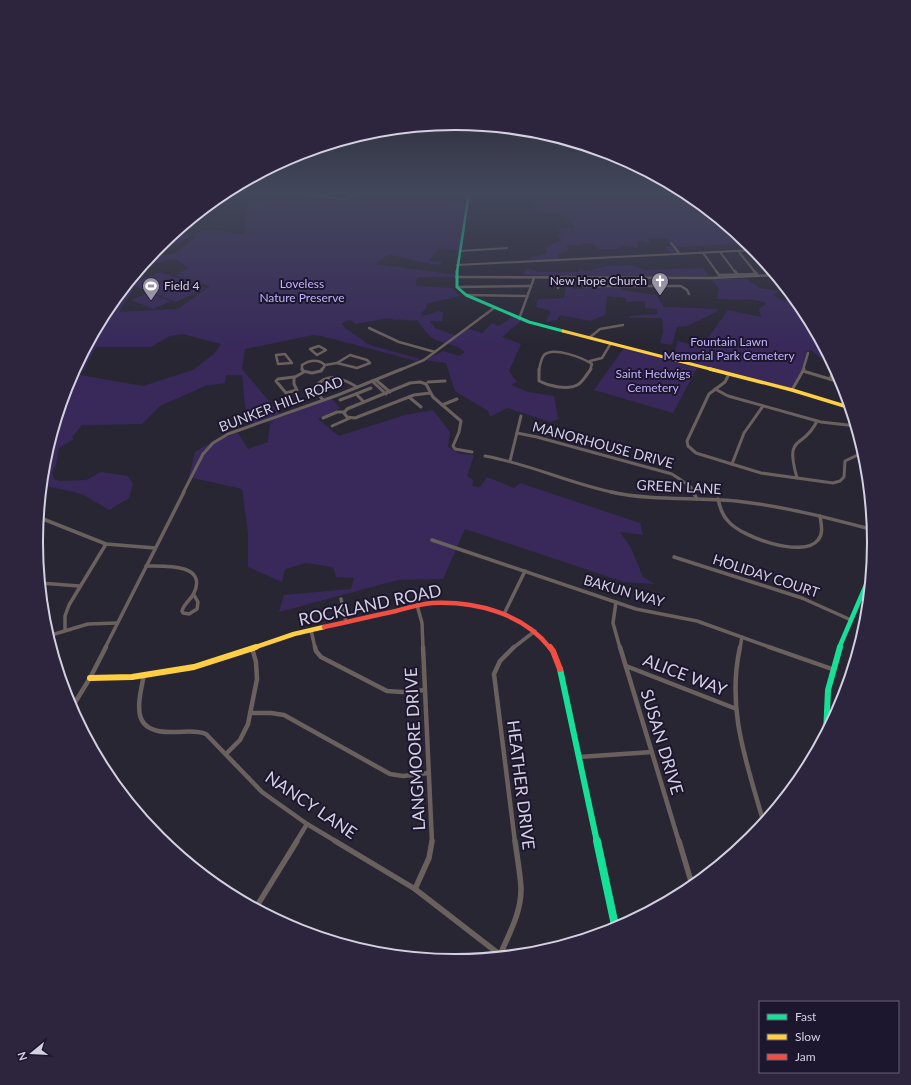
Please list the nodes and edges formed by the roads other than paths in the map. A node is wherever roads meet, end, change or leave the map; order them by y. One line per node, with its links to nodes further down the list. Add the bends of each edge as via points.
1 (671, 243): 9 (street)
2 (461, 244): 5 (street)
3 (507, 248): 5 (street)
4 (746, 250): 6 (street)
5 (460, 251): 10 (street)
6 (738, 251): 7 (street); 11 (street, via 757,274)
7 (720, 252): 8 (street); 11 (street)
8 (703, 253): 9 (street); 11 (street, via 718,274)
9 (680, 254): 10 (street)
10 (457, 265): 13 (street)
11 (738, 275)
12 (770, 276): 17 (street)
13 (456, 277): 14 (street); 20 (street)
14 (534, 278): 15 (street); 18 (street)
15 (556, 278): 16 (street); 21 (street)
16 (580, 278): 17 (street); 19 (street, via 583,286)
17 (677, 278): 19 (street)
18 (531, 286): 20 (street); 24 (street)
19 (681, 286): 22 (street)
20 (457, 287): 23 (street)
21 (558, 288)
22 (689, 294)
23 (466, 296): 24 (street); 25 (street)
24 (527, 296): 26 (street)
25 (494, 308): 26 (street); 31 (street, BUNKER HILL ROAD)
26 (519, 319): 29 (street)
27 (623, 325): 29 (street, via 600,328)
28 (369, 328): 31 (street, via 399,342)
29 (589, 338): 30 (street)
30 (611, 343): 35 (street, via 602,358); 43 (street)
31 (435, 352): 48 (street, BUNKER HILL ROAD, via 424,360)
32 (808, 353): 40 (street)
33 (317, 355): 33 (street, via 310,348 319,346 326,349); 34 (street)
34 (315, 360): 38 (street); 39 (street)
35 (590, 361): 35 (street, via 562,352 548,352 543,356 538,379 546,384 572,386 579,383 592,367)
36 (292, 363): 36 (street, via 278,365 276,356 285,354); 38 (street)
37 (336, 363): 37 (street, via 357,368 370,363 350,355); 39 (street)
38 (302, 364): 41 (street)
39 (325, 365): 42 (street)
40 (803, 371): 47 (street); 55 (street)
41 (304, 372): 42 (street); 45 (street)
42 (318, 372): 46 (street)
43 (729, 374): 54 (street, via 726,382); 55 (street)
44 (832, 375): 47 (street)
45 (295, 377): 45 (street, via 296,390 289,393 286,393 276,381)
46 (325, 378): 52 (street, via 343,378); 62 (street, via 315,387)
47 (830, 379): 49 (street)
48 (374, 380): 52 (street, BUNKER HILL ROAD); 56 (street); 59 (street)
49 (835, 380)
50 (445, 381): 51 (street)
51 (428, 382)
52 (357, 387): 62 (street, BUNKER HILL ROAD)
53 (371, 388): 58 (street)
54 (715, 389): 66 (street, via 728,396); 81 (street, via 709,394 687,441 690,448 700,454)
55 (792, 390): 67 (street)
56 (390, 392): 57 (street, via 410,383 420,382 427,385); 59 (street)
57 (430, 393): 60 (street); 65 (street)
58 (356, 394): 63 (street); 64 (street)
59 (386, 394): 64 (street)
60 (409, 397): 68 (street); 72 (street)
61 (457, 398): 65 (street)
62 (323, 400): 90 (street, BUNKER HILL ROAD, via 228,434 209,446)
63 (340, 400)
64 (364, 402): 69 (street)
65 (442, 405): 77 (street, via 461,421 453,446 455,449)
66 (763, 406): 73 (street); 81 (street, via 744,434)
67 (845, 406)
68 (421, 407)
69 (344, 412): 71 (street); 72 (street)
70 (521, 416): 76 (street)
71 (323, 418)
72 (350, 418): 75 (street)
73 (817, 422): 74 (street); 82 (street, via 812,431 793,447)
74 (851, 425)
75 (332, 426)
76 (517, 433): 80 (street); 83 (street, MANORHOUSE DRIVE, via 672,474 686,482)
77 (472, 452)
78 (858, 455): 82 (street, via 845,461 844,477 840,481 829,483)
79 (485, 456): 80 (street, GREEN LANE)
80 (510, 461): 83 (street, GREEN LANE, via 623,495)
81 (732, 464): 82 (street, via 761,473)
82 (797, 478)
83 (697, 499): 84 (street, GREEN LANE)
84 (718, 499): 85 (street, GREEN LANE); 85 (street, via 725,517 734,528 748,536 788,547 806,546 818,540 822,533)
85 (820, 516): 87 (street, GREEN LANE)
86 (44, 519): 89 (street)
87 (867, 528)
88 (432, 540): 93 (street, BAKUN WAY)
89 (106, 544): 90 (street); 95 (street)
90 (155, 548): 92 (street, BUNKER HILL ROAD)
91 (674, 557): 102 (street, HOLIDAY COURT, via 802,598)
92 (146, 566): 97 (street, via 183,568 191,571 197,580); 104 (street, BUNKER HILL ROAD)
93 (525, 571): 99 (street, BAKUN WAY); 101 (street)
94 (46, 583): 95 (street)
95 (79, 586): 105 (street, via 67,610)
96 (865, 587): 102 (street)
97 (194, 594): 97 (street, via 184,605 183,613 189,614 197,609 198,602)
98 (341, 599): 103 (street)
99 (616, 602): 109 (street, BAKUN WAY, via 646,612 697,621); 111 (street, SUSAN DRIVE, via 613,623)
100 (417, 605): 101 (street, ROCKLAND ROAD, via 439,601 458,602); 103 (street, ROCKLAND ROAD); 115 (street, LANGMOORE DRIVE, via 422,623)
101 (504, 614): 107 (street, ROCKLAND ROAD)
102 (851, 620): 112 (street)
103 (346, 622): 106 (street, ROCKLAND ROAD)
104 (117, 623): 105 (street, via 88,624); 114 (street, BUNKER HILL ROAD)
105 (65, 630): 108 (street)
106 (311, 630): 110 (street, ROCKLAND ROAD); 115 (street, via 316,651 321,657 380,689 402,692)
107 (535, 631): 122 (street, ROCKLAND ROAD, via 547,644 559,666); 131 (street, HEATHER DRIVE, via 499,661 494,678 521,888 519,910)
108 (54, 634)
109 (742, 637): 112 (street, BAKUN WAY); 117 (street, via 734,673)
110 (252, 648): 113 (street, ROCKLAND ROAD, via 194,667); 118 (street, via 257,679)
111 (626, 666): 117 (street, ALICE WAY); 120 (street, SUSAN DRIVE)
112 (832, 669): 119 (street, via 825,706)
113 (144, 675): 114 (street, ROCKLAND ROAD); 121 (street, NANCY LANE, via 138,704 139,715 144,724 161,732 201,732)
114 (90, 678): 116 (street, BUNKER HILL ROAD)
115 (425, 690): 123 (street, LANGMOORE DRIVE)
116 (75, 702)
117 (734, 708): 124 (street)
118 (250, 713): 121 (street, via 244,734); 123 (street, via 284,715 390,774)
119 (826, 724)
120 (652, 752): 122 (street); 126 (street, SUSAN DRIVE)
121 (226, 754): 125 (street, NANCY LANE, via 262,792)
122 (579, 757): 129 (street, ROCKLAND ROAD)
123 (429, 774): 127 (street, LANGMOORE DRIVE, via 432,850)
124 (762, 818)
125 (307, 824): 127 (street, NANCY LANE); 128 (street)
126 (691, 881)
127 (415, 889): 130 (street, NANCY LANE)
128 (258, 904)
129 (615, 923)
130 (497, 952)
131 (504, 952)

